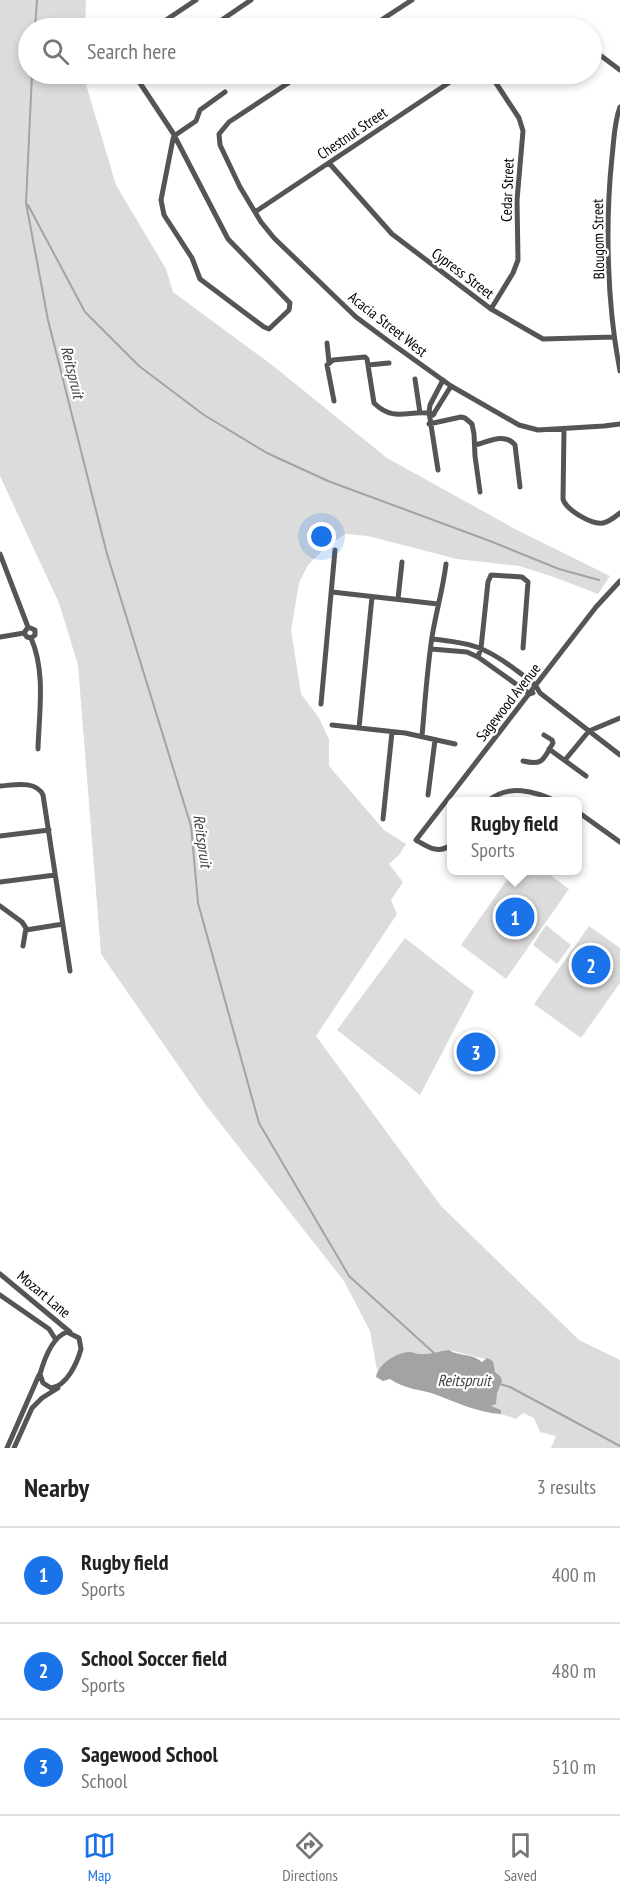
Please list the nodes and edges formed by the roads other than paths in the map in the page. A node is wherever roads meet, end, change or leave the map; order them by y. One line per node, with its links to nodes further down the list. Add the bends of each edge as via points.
1 (196, 0): 4 (street)
2 (252, 0): 5 (street)
3 (412, 0): 6 (street)
4 (169, 18)
5 (225, 18)
6 (384, 18)
7 (602, 57): 8 (street)
8 (620, 70)
9 (140, 84): 15 (street)
10 (287, 84): 17 (street, Acacia Street West, via 229,122 219,137)
11 (447, 84): 16 (street, Chestnut Street)
12 (497, 84): 18 (street, Cedar Street, via 523,131 517,200 518,260)
13 (225, 92): 15 (street)
14 (620, 107): 19 (street, Blougom Street, via 608,193)
15 (174, 136): 15 (street, via 228,239 290,303 289,310 271,328 264,327 200,279 192,258 164,215 160,200)
16 (329, 163): 17 (street, Chestnut Street); 18 (street, Cypress Street, via 392,234)
17 (255, 212): 26 (street, Acacia Street West, via 274,238 356,316)
18 (491, 309): 19 (street, Cypress Street, via 543,339)
19 (614, 337): 24 (street, Blougom Street)
20 (327, 343): 21 (street)
21 (329, 362): 23 (street, via 361,356); 30 (street)
22 (389, 363): 23 (street)
23 (368, 365): 31 (street, via 376,406 395,416)
24 (620, 371)
25 (415, 379): 31 (street)
26 (443, 380): 27 (street, Acacia Street West); 28 (street)
27 (451, 386): 29 (street); 34 (street, Acacia Street West, via 519,425 538,430)
28 (438, 390): 29 (street); 32 (street, via 430,405)
29 (446, 395): 32 (street)
30 (334, 401)
31 (420, 413): 32 (street)
32 (431, 417): 35 (street, via 465,418 471,424); 36 (street)
33 (620, 424): 34 (street, Acacia Street West)
34 (564, 429): 39 (street, via 566,506 598,523)
35 (475, 446): 37 (street, via 503,438 512,441); 38 (street)
36 (438, 470)
37 (520, 487)
38 (480, 492)
39 (620, 513)
40 (335, 550): 45 (street)
41 (0, 554): 49 (street)
42 (402, 562): 47 (street)
43 (446, 564): 48 (street)
44 (620, 581): 57 (street, Sagewood Avenue)
45 (332, 592): 46 (street); 60 (street)
46 (372, 597): 47 (street); 63 (street)
47 (398, 599): 48 (street)
48 (438, 604): 52 (street)
49 (26, 630): 50 (street); 51 (street); 51 (street, via 35,630)
50 (0, 637)
51 (31, 638): 70 (street, via 40,675)
52 (432, 639): 53 (street); 55 (street)
53 (481, 648): 54 (street, via 492,575 528,582); 56 (street); 57 (street)
54 (523, 648)
55 (431, 649): 56 (street, via 461,651); 67 (street)
56 (478, 657): 59 (street)
57 (536, 686): 58 (street); 59 (street, Sagewood Avenue)
58 (540, 693): 59 (street); 64 (street)
59 (530, 694): 78 (street, Sagewood Avenue)
60 (321, 704)
61 (620, 718): 64 (street)
62 (332, 725): 63 (street)
63 (359, 728): 65 (street)
64 (589, 731): 72 (street); 73 (street)
65 (392, 732): 67 (street); 83 (street)
66 (544, 735): 71 (street, via 553,742)
67 (422, 736): 68 (street)
68 (435, 740): 69 (street); 77 (street)
69 (455, 744)
70 (38, 749)
71 (549, 749): 73 (street); 74 (street, via 538,764)
72 (620, 755)
73 (565, 760): 75 (street)
74 (523, 761)
75 (586, 776)
76 (0, 786): 84 (street, via 38,788 43,795)
77 (428, 795)
78 (450, 797)
79 (494, 797): 80 (street, via 516,790)
80 (546, 797)
81 (447, 800): 87 (street, Sagewood Avenue, via 416,840 436,850)
82 (582, 815): 86 (street)
83 (383, 819)
84 (48, 830): 85 (street); 88 (street)
85 (0, 836)
86 (620, 842)
87 (447, 848)
88 (55, 875): 89 (street); 91 (street)
89 (0, 882)
90 (0, 906): 92 (street, via 22,922)
91 (63, 924): 92 (street); 94 (street)
92 (26, 930): 93 (street)
93 (23, 946)
94 (70, 971)
95 (0, 1274): 97 (street, Mozart Lane)
96 (0, 1295): 98 (street, Mozart Lane, via 50,1329)
97 (71, 1333): 98 (street, via 62,1333); 100 (street, via 79,1338 81,1349)
98 (56, 1340): 99 (street)
99 (39, 1374): 100 (street, via 46,1386); 101 (street)
100 (59, 1386): 102 (street, via 32,1408)
101 (7, 1448)
102 (14, 1448)

